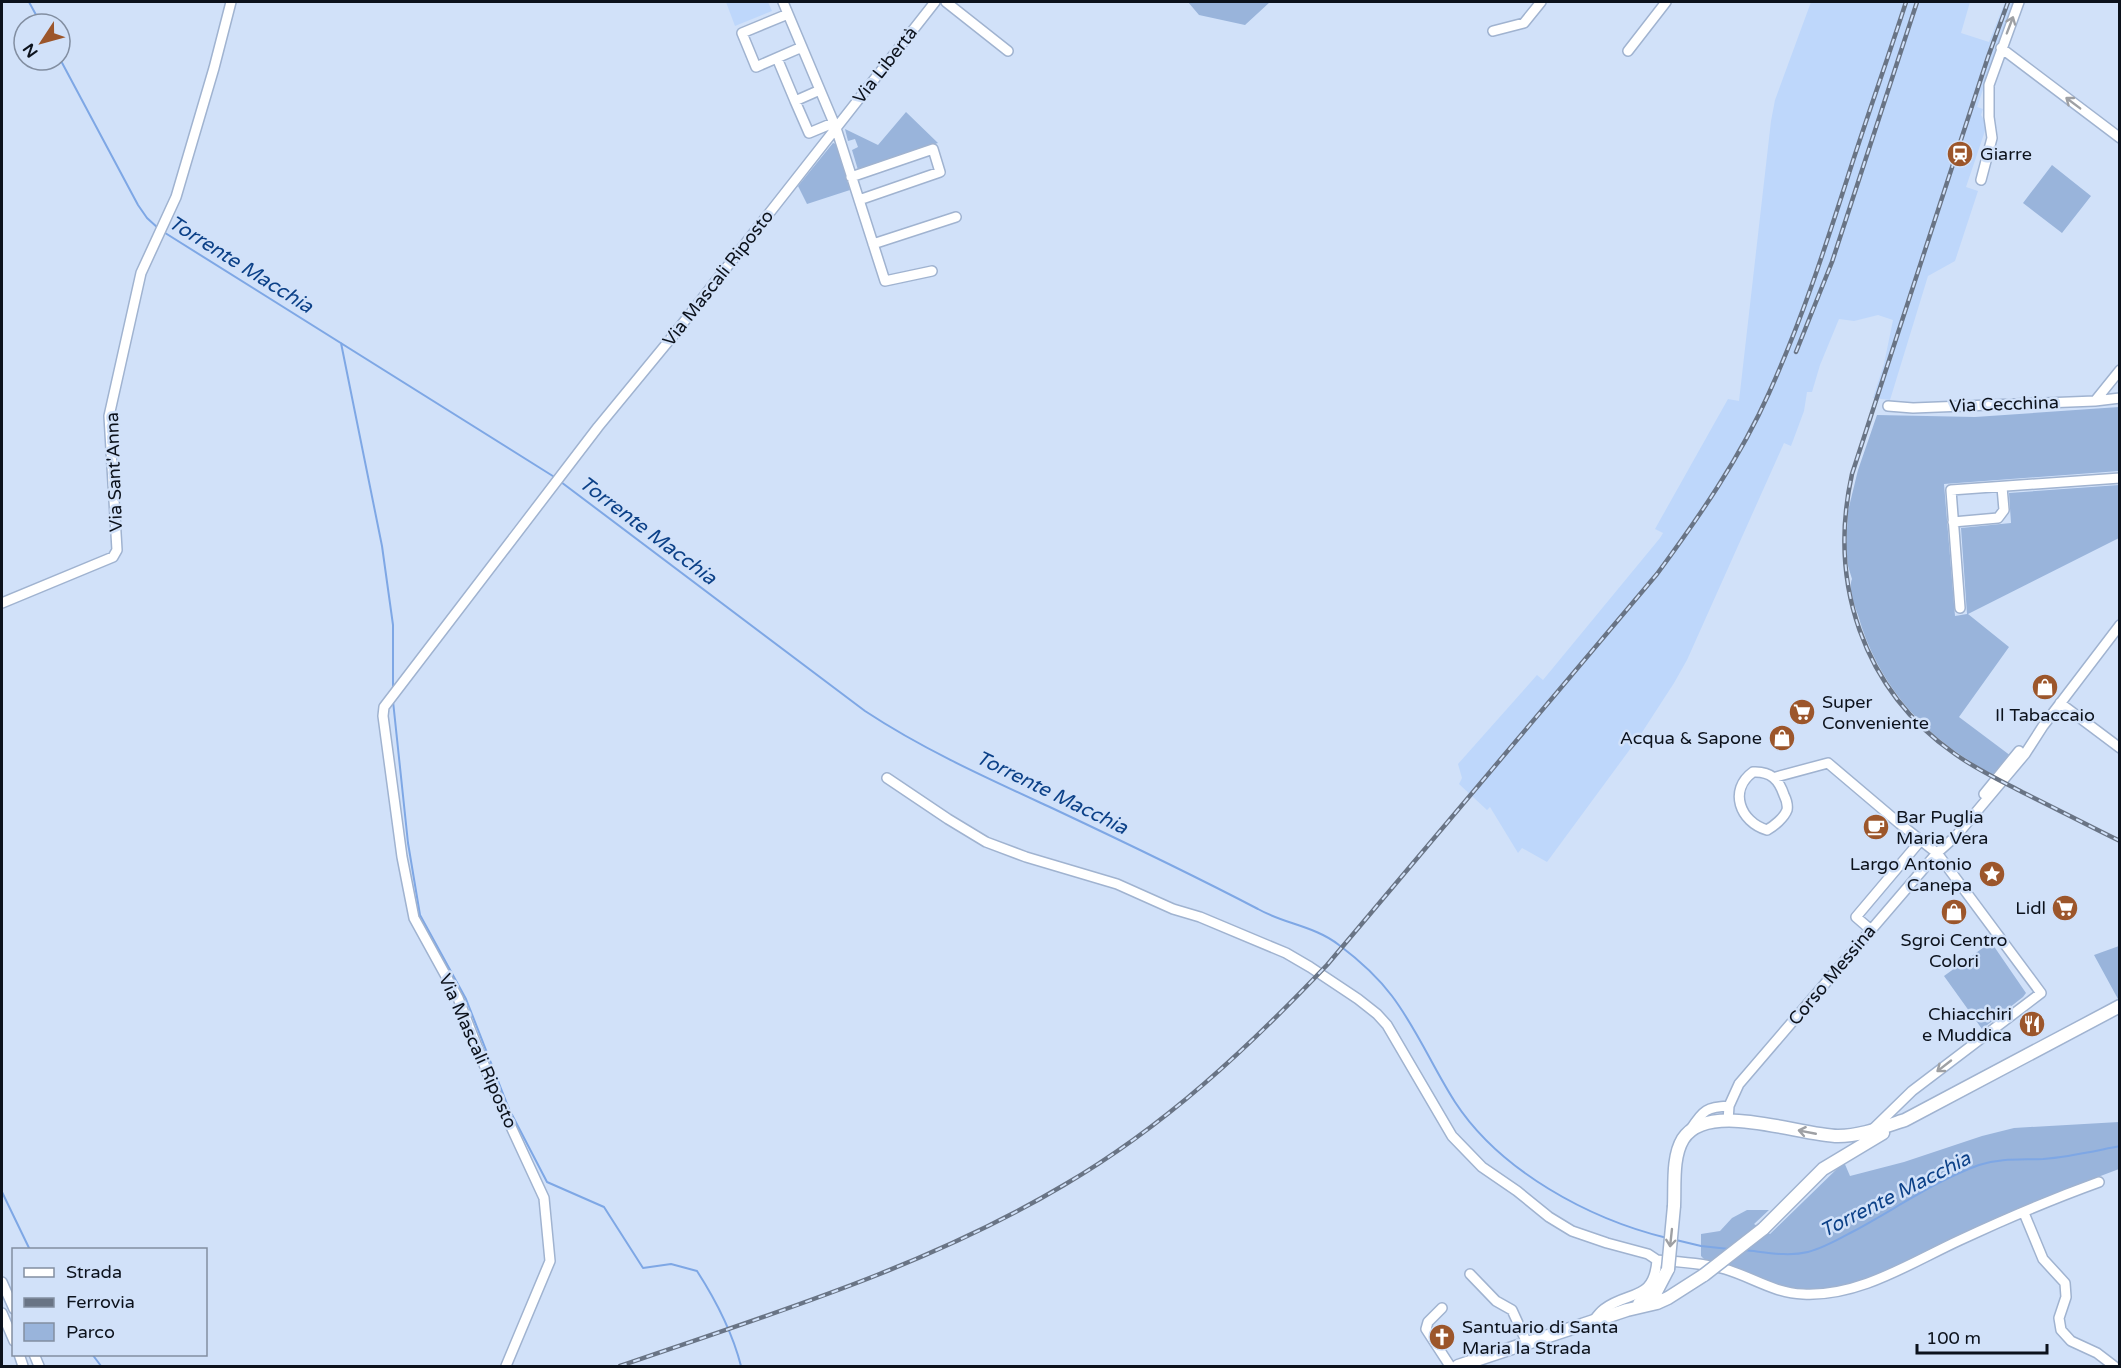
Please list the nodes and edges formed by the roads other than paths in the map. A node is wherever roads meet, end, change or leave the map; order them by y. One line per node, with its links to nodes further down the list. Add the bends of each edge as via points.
1 (231, 2): 32 (street, Via Sant'Anna, via 192,146 159,238 141,273 109,416 117,550 112,557)
2 (783, 2): 8 (street)
3 (935, 2): 17 (street, Via Libertà)
4 (946, 2): 12 (street)
5 (1541, 2): 9 (street, via 1524,23)
6 (1666, 2): 13 (street)
7 (2019, 2): 11 (street, one-way to 7)
8 (788, 14): 10 (street); 14 (street, via 742,33 756,67)
9 (1493, 31)
10 (802, 47): 14 (street); 15 (street)
11 (2001, 48): 18 (street, one-way to 11); 20 (street, via 1989,85 1992,138)
12 (1008, 51)
13 (1628, 51)
14 (777, 58): 16 (street)
15 (820, 90): 16 (street); 17 (street)
16 (795, 101): 17 (street, via 809,133)
17 (834, 125): 19 (street); 64 (street, Via Mascali Riposto, via 384,707 402,857 414,918 459,998 494,1090 544,1198 550,1261)
18 (2120, 138)
19 (851, 177): 21 (street); 21 (street, via 933,149 936,157 940,172)
20 (1981, 180)
21 (859, 200): 23 (street)
22 (956, 217): 23 (street)
23 (873, 244): 24 (street, via 885,281)
24 (932, 271)
25 (2120, 370): 27 (street)
26 (2120, 398): 27 (street, Via Cecchina)
27 (2096, 401): 28 (street, Via Cecchina)
28 (1888, 406)
29 (2120, 478): 30 (street)
30 (2002, 487): 31 (street, via 2004,510 1998,518); 31 (street, via 1951,490)
31 (1953, 522): 33 (street)
32 (2, 603)
33 (1960, 608)
34 (2120, 626): 35 (street, Corso Messina)
35 (2060, 703): 36 (street); 40 (street, Corso Messina, via 2003,782)
36 (2120, 748)
37 (1776, 777): 37 (street, via 1753,772 1742,785 1743,815 1767,830 1787,809); 39 (street, via 1828,763)
38 (887, 778): 52 (street, via 986,842 1118,884 1286,953 1310,967 1358,999 1387,1025 1452,1136 1482,1167 1572,1231)
39 (1921, 840): 40 (street); 41 (street, via 1856,917)
40 (1940, 850): 41 (street, Corso Messina); 46 (street, one-way to 46, via 2041,993 1912,1091)
41 (1871, 930): 43 (street, Corso Messina, via 1739,1084)
42 (2120, 1006): 44 (main road)
43 (1729, 1106): 45 (street); 47 (street, via 1710,1107)
44 (1905, 1120): 46 (main road); 49 (main road)
45 (1728, 1121): 47 (main road, via 1699,1125); 48 (main road, one-way to 45)
46 (1872, 1131): 48 (main road)
47 (1688, 1132): 53 (main road, one-way to 53, bridge, via 1676,1159)
48 (1837, 1136): 49 (main road, via 1843,1147)
49 (1823, 1169): 56 (main road, bridge, via 1763,1229)
50 (2099, 1182): 51 (street)
51 (2024, 1213): 52 (street, via 1861,1287 1837,1293 1785,1293 1724,1269); 67 (street, via 2043,1259 2065,1283 2066,1297 2059,1318 2061,1330 2071,1341)
52 (1657, 1260): 61 (street, via 1655,1278 1645,1289 1605,1308)
53 (1668, 1269): 56 (main road, via 1673,1284); 59 (main road, via 1656,1292)
54 (1470, 1274): 63 (street, via 1496,1301 1512,1310)
55 (2, 1282): 57 (street)
56 (1691, 1284): 59 (main road, via 1668,1298)
57 (12, 1304)
58 (1442, 1308): 65 (street, via 1425,1329)
59 (1628, 1310): 61 (main road)
60 (2, 1313): 62 (street)
61 (1592, 1322): 63 (main road)
62 (12, 1336)
63 (1527, 1343): 66 (main road)
64 (506, 1366)
65 (1450, 1366)
66 (1458, 1366)
67 (2114, 1366)

